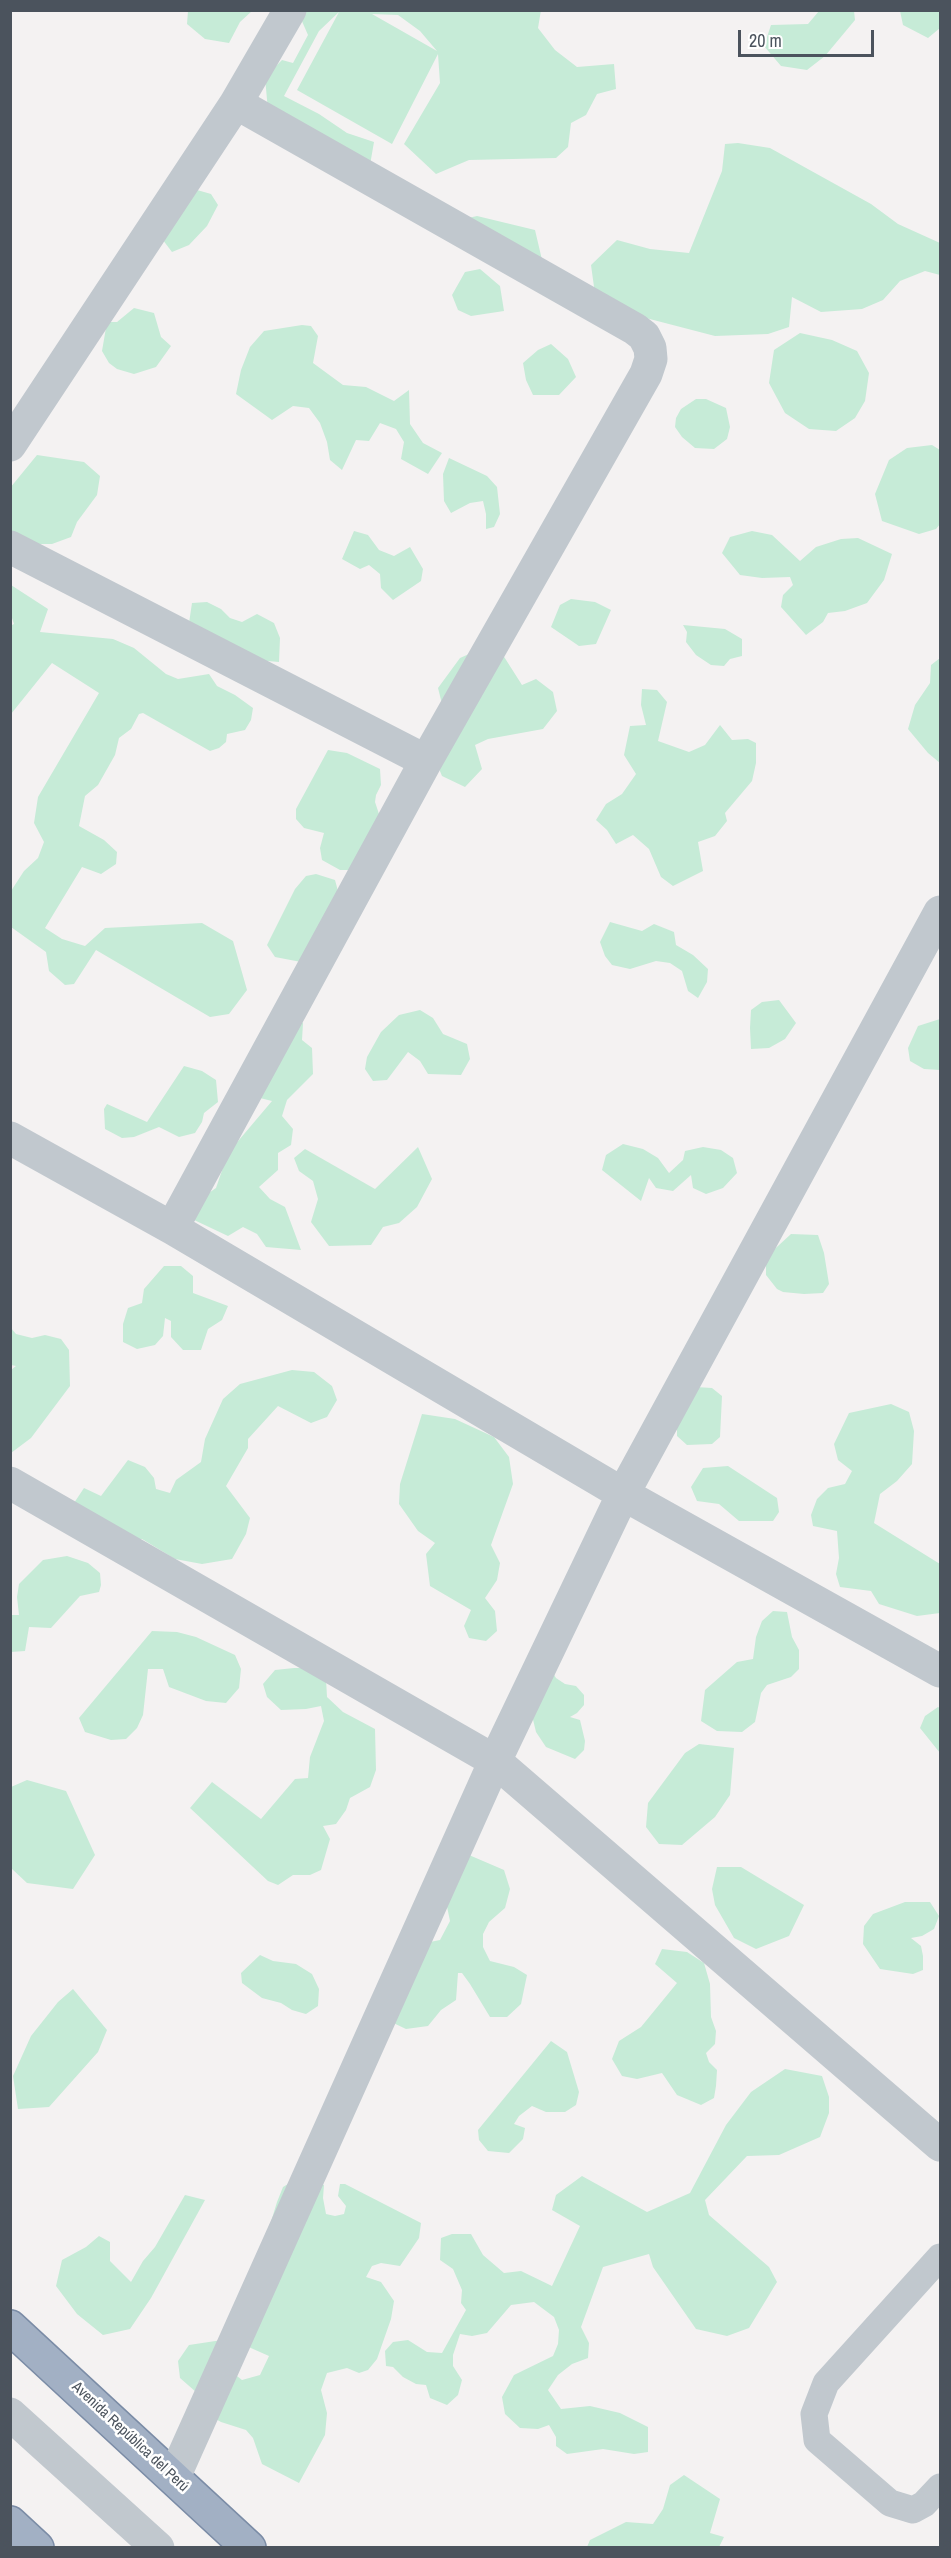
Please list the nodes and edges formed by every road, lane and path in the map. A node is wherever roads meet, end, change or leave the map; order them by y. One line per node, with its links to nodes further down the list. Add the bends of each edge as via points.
1 (290, 10): 2 (street)
2 (236, 103): 3 (street); 5 (street, via 635,329 650,348 646,374)
3 (10, 445)
4 (10, 547): 5 (street)
5 (426, 761): 8 (street)
6 (940, 912): 10 (street)
7 (10, 1138): 8 (street)
8 (172, 1228): 10 (street)
9 (10, 1483): 12 (street)
10 (623, 1494): 11 (street); 12 (street)
11 (940, 1671)
12 (495, 1761): 13 (street); 17 (street)
13 (940, 2145)
14 (940, 2257): 18 (lane, via 826,2383 814,2414 817,2440 890,2503 913,2511)
15 (10, 2328): 17 (highway, Avenida República del Perú)
16 (10, 2414): 21 (street)
17 (174, 2477): 22 (highway, Avenida República del Perú)
18 (940, 2487)
19 (10, 2523): 20 (highway)
20 (37, 2547)
21 (158, 2547)
22 (249, 2547)

